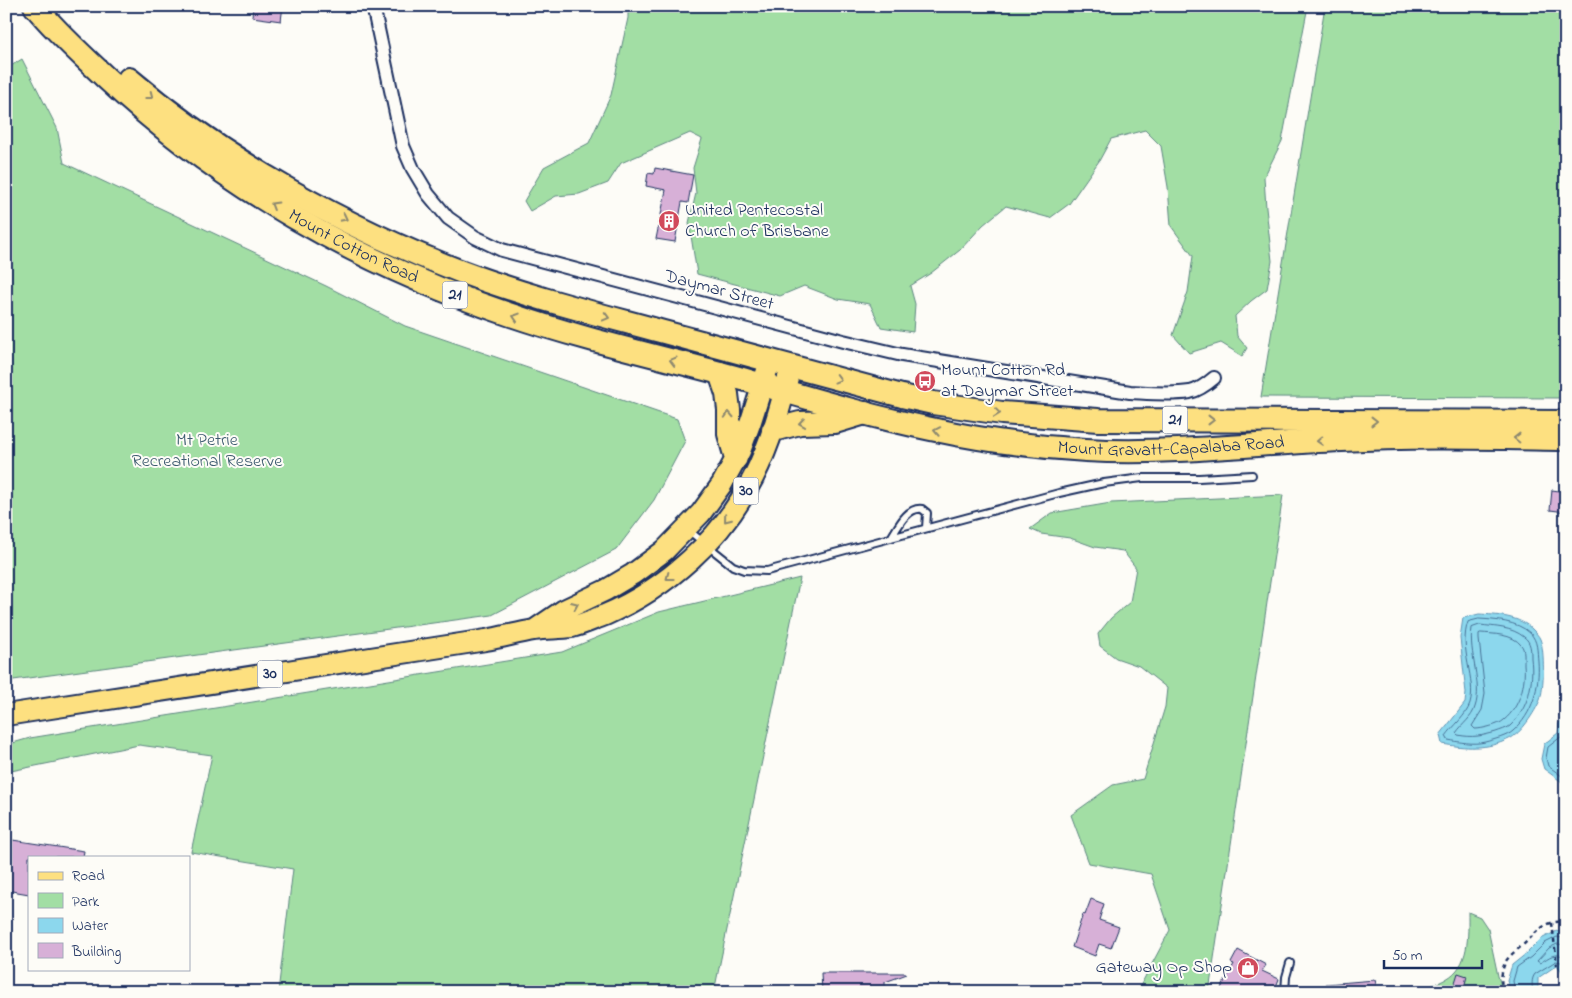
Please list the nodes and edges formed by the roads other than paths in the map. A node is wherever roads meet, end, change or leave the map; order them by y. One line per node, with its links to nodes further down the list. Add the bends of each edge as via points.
1 (35, 6): 5 (highway, Mount Cotton Road / 21, one-way to 1, via 509,315 382,264 294,218 168,132 87,60)
2 (47, 6): 4 (highway, Mount Cotton Road / 21, one-way to 4, via 141,90 193,129 285,187 384,239 462,272 530,295)
3 (373, 6): 6 (street, Daymar Street, via 403,146 413,169 448,218 475,238 502,250 902,355 1130,392 1191,392)
4 (780, 364): 7 (main road); 9 (highway, Mount Gravatt-Capalaba Road / 21, one-way to 9, via 933,403 1035,417)
5 (720, 373): 7 (highway, Mount Cotton Road / 21); 12 (highway, one-way to 5, via 729,434 727,394)
6 (1214, 378)
7 (774, 388): 8 (highway, Mount Gravatt-Capalaba Road / 21); 10 (main road, 30); 12 (main road, 30)
8 (866, 413): 10 (highway, one-way to 10, via 835,422 800,423); 11 (highway, Mount Gravatt-Capalaba Road / 21, one-way to 8, via 1355,439 1182,450 1089,450 979,438)
9 (1566, 422)
10 (773, 430): 17 (main road, 30, one-way to 17, via 743,496)
11 (1566, 439)
12 (736, 458): 15 (main road, 30, via 712,499)
13 (1252, 475): 14 (lane, Mount Gravatt-Capalaba Road, via 1150,478 1104,483)
14 (926, 528): 16 (lane, Mount Gravatt-Capalaba Road); 16 (lane, via 927,513 922,508 915,508)
15 (687, 529): 17 (lane, Mount Gravatt-Capalaba Road); 18 (main road, 30, one-way to 15, via 564,610 634,574 664,552)
16 (890, 538): 17 (lane, Mount Gravatt-Capalaba Road, via 760,571 738,568)
17 (706, 545): 18 (main road, 30, one-way to 18, via 666,579 615,610 572,627)
18 (534, 630): 19 (main road, 30, via 477,642)
19 (6, 715)
20 (1290, 963): 21 (lane)
21 (1285, 992)

